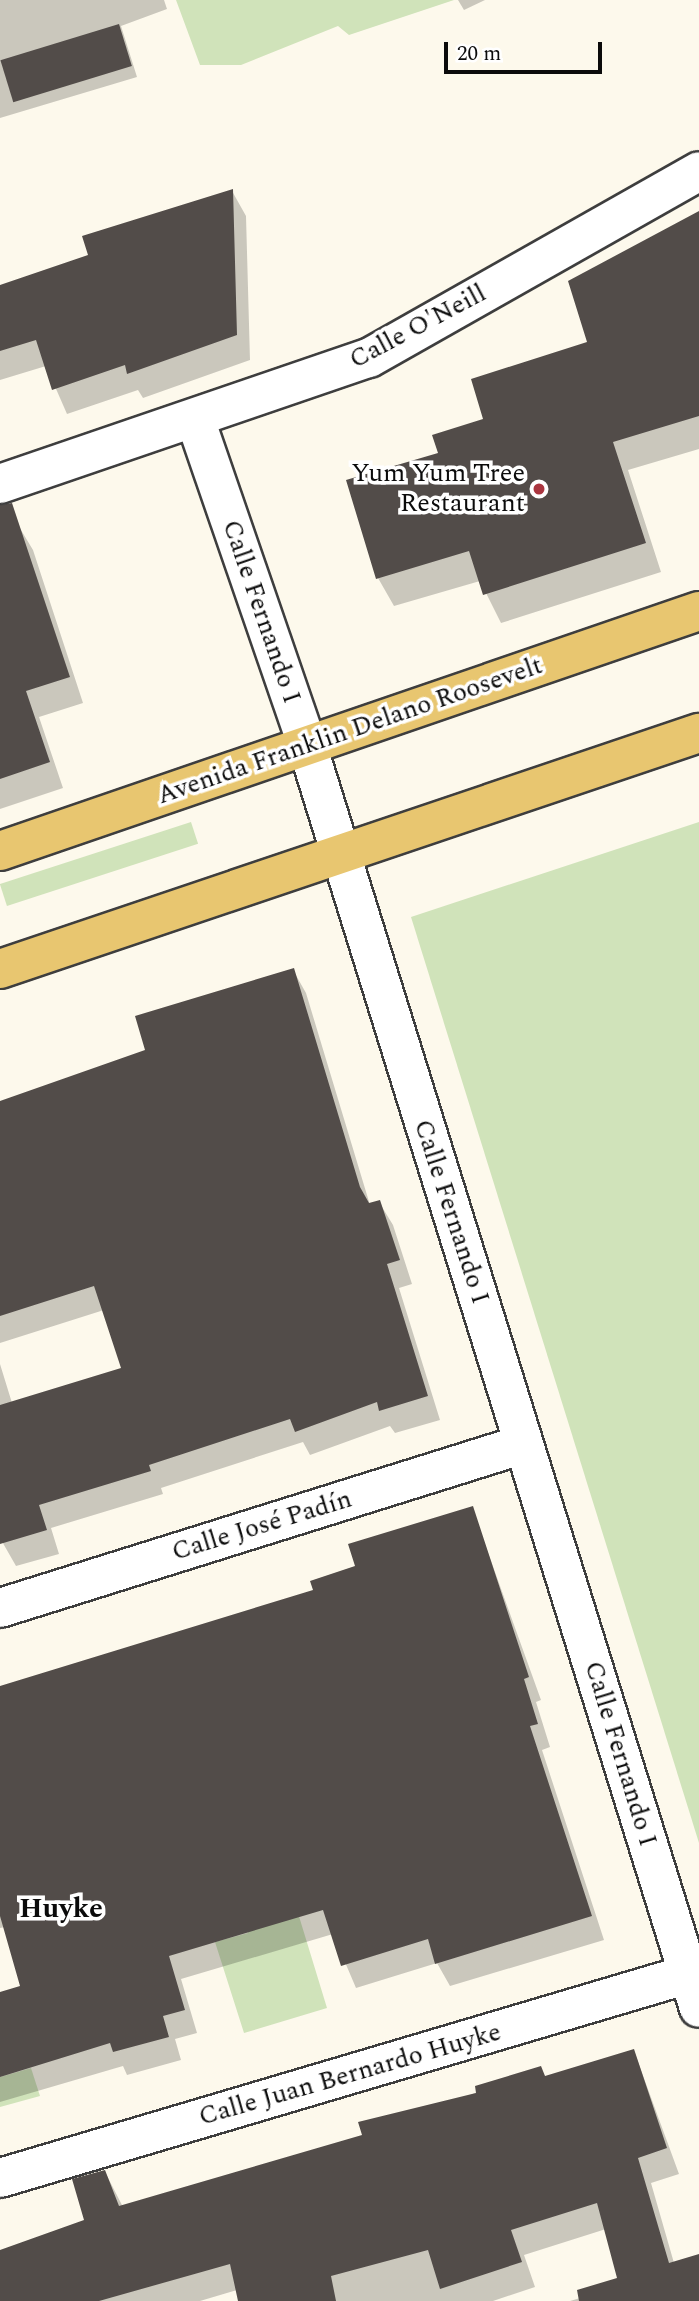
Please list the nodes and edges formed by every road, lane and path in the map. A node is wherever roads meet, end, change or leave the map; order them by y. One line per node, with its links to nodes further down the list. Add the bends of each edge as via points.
1 (699, 171): 2 (street, Calle O'Neill, via 369,358)
2 (195, 419): 3 (street, Calle O'Neill); 6 (street, Calle Fernando I)
3 (0, 484)
4 (699, 611): 6 (main road, Avenida Franklin Delano Roosevelt)
5 (699, 733): 8 (main road)
6 (307, 745): 7 (main road, Avenida Franklin Delano Roosevelt); 8 (street, Calle Fernando I)
7 (0, 851)
8 (336, 852): 9 (main road); 10 (street, Calle Fernando I)
9 (0, 969)
10 (524, 1444): 11 (street, Calle José Padín); 12 (street, Calle Fernando I)
11 (0, 1608)
12 (695, 1985): 13 (street, Calle Juan Bernardo Huyke)
13 (0, 2178)

